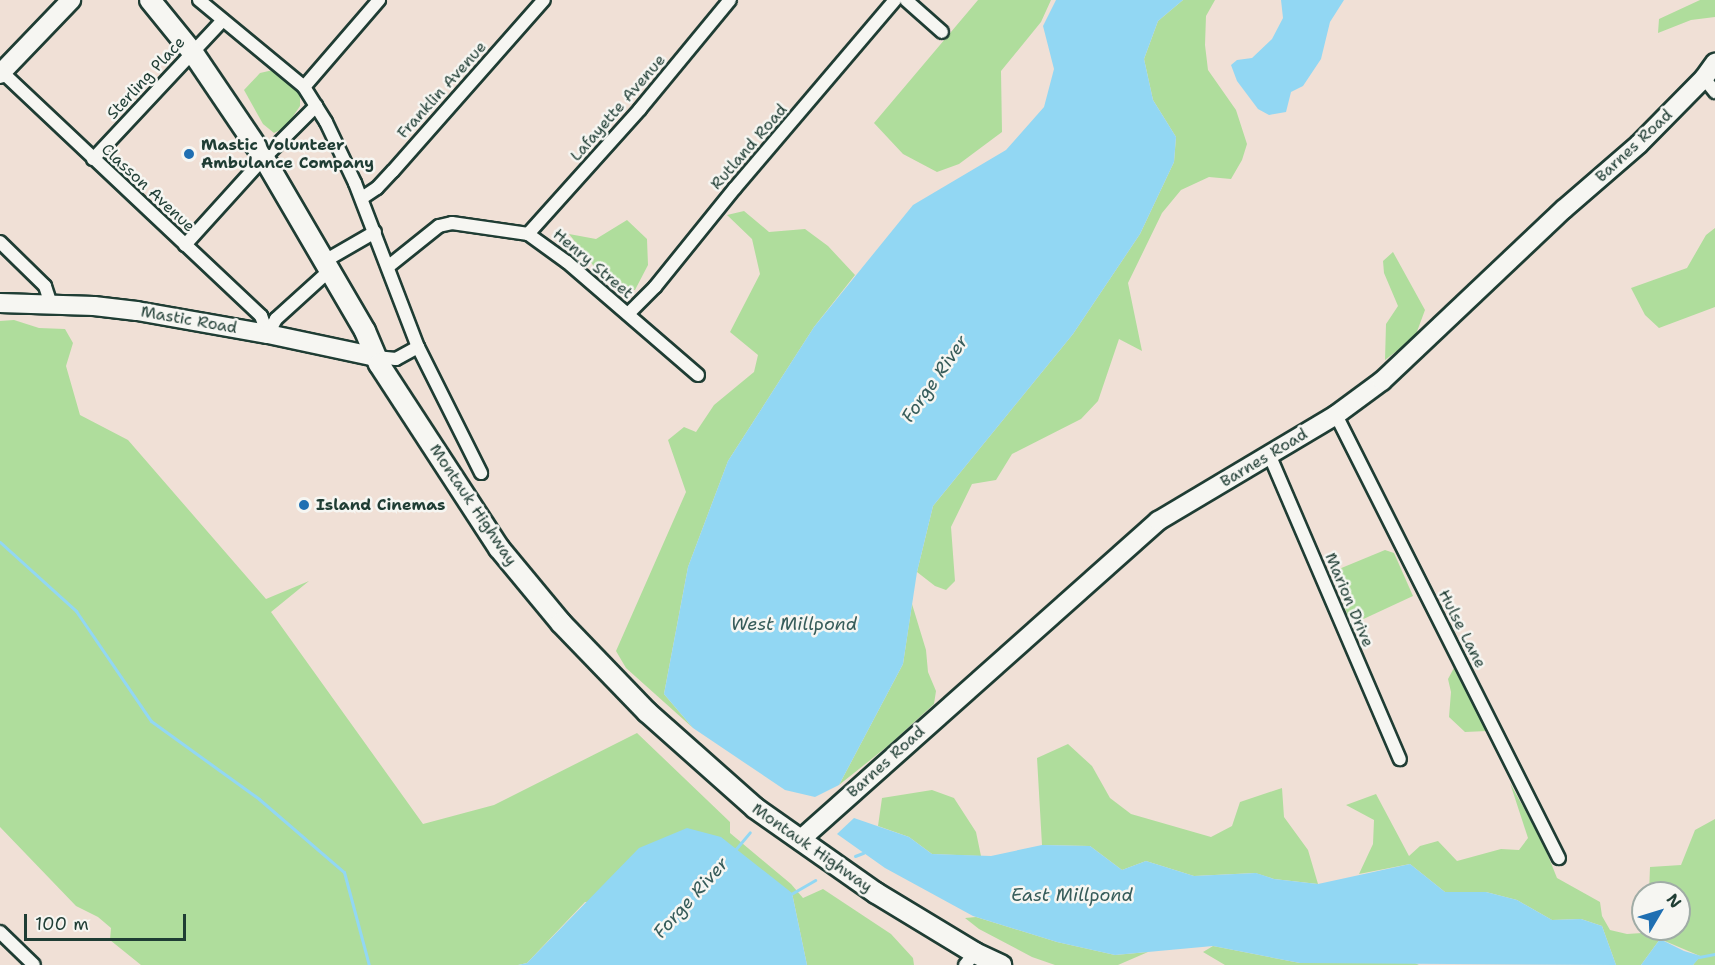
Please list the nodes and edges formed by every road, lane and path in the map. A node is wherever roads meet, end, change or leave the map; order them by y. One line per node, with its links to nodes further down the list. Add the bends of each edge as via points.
1 (71, 0): 14 (street)
2 (150, 0): 12 (main road, Montauk Highway)
3 (199, 0): 9 (street)
4 (379, 0): 16 (street)
5 (544, 0): 20 (street, Franklin Avenue, via 393,171)
6 (730, 0): 22 (street, Lafayette Avenue, via 640,109)
7 (895, 0): 29 (street, Rutland Road, via 655,287)
8 (906, 0): 11 (street)
9 (215, 5): 10 (street)
10 (223, 20): 12 (street, Sterling Place); 16 (street)
11 (942, 32)
12 (193, 53): 18 (main road, Montauk Highway); 19 (street, Sterling Place)
13 (1715, 63): 15 (street, Barnes Road)
14 (1, 72): 19 (street, Classon Avenue)
15 (1710, 85): 34 (street, Barnes Road, via 1564,209 1392,372)
16 (304, 87): 17 (street)
17 (316, 106): 18 (street); 20 (street)
18 (264, 158): 24 (street); 25 (main road, Montauk Highway)
19 (93, 159): 24 (street, Classon Avenue)
20 (362, 198): 21 (street)
21 (375, 232): 25 (street); 26 (street)
22 (528, 234): 26 (street, Henry Street, via 452,223 439,226); 29 (street, Henry Street)
23 (0, 242): 28 (street, via 45,286)
24 (185, 245): 30 (street, Classon Avenue, via 261,316)
25 (326, 266): 30 (street, via 276,319); 32 (main road, Montauk Highway)
26 (390, 266): 31 (street)
27 (0, 303): 28 (street, Mastic Road)
28 (51, 304): 30 (street, Mastic Road, via 137,311)
29 (628, 314): 33 (street, Henry Street)
30 (268, 334): 32 (street, Mastic Road)
31 (418, 347): 32 (street, via 396,359); 36 (street)
32 (376, 357): 38 (main road, Montauk Highway, via 499,548 561,623 683,746 755,808)
33 (698, 375)
34 (1336, 415): 35 (street, Barnes Road); 39 (street, Hulse Lane)
35 (1269, 454): 37 (street, Marion Drive); 38 (street, Barnes Road, via 1158,521)
36 (481, 473)
37 (1400, 759)
38 (800, 840): 41 (main road, Montauk Highway)
39 (1559, 858)
40 (0, 932): 42 (street)
41 (970, 959): 43 (main road, Montauk Highway)
42 (34, 965)
43 (1001, 965)

